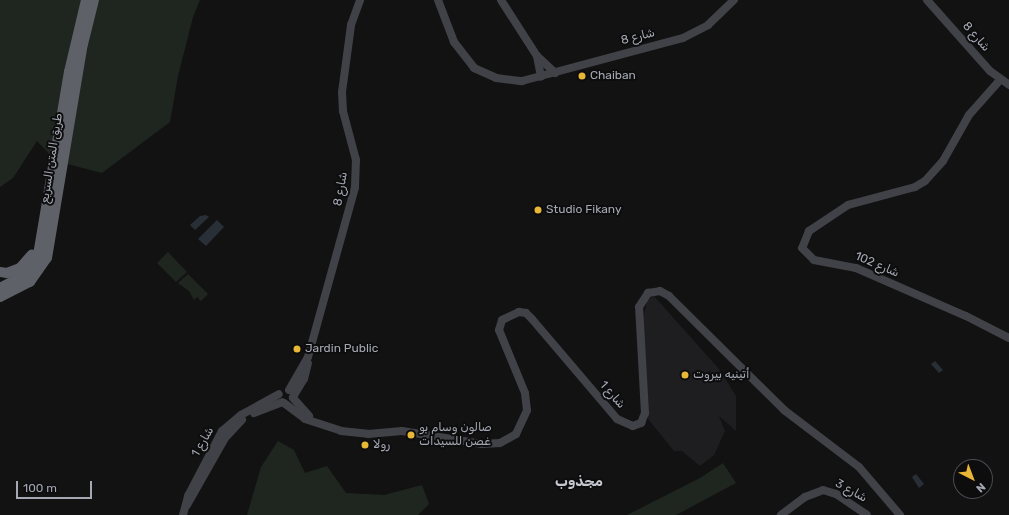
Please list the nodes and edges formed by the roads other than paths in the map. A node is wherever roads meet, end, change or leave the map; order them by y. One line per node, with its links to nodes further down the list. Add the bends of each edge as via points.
1 (86, 0): 13 (highway, طريق المتن السريع, via 70,72)
2 (94, 0): 16 (highway, طريق المتن السريع, via 83,44 47,258 30,282)
3 (360, 0): 20 (street, شارع 8, via 351,25 342,92 343,110 356,160 355,187 308,356)
4 (438, 0): 10 (street, شارع 8, via 454,42 474,68 508,81)
5 (501, 0): 8 (street)
6 (734, 0): 9 (street, شارع 8, via 708,26 683,38)
7 (927, 0): 11 (street, شارع 8)
8 (537, 56): 9 (street); 10 (street)
9 (555, 73): 10 (street, شارع 8)
10 (541, 77)
11 (1000, 80): 12 (street, شارع 8); 18 (street, شارع 102, via 969,115 944,161 925,181 915,187 853,203 825,219 809,232 802,243 803,250 814,260 842,264 877,277)
12 (1009, 85)
13 (42, 241): 14 (highway, via 20,268 6,273); 15 (highway, طريق المتن السريع, via 38,255 24,275)
14 (0, 272)
15 (0, 288)
16 (5, 296): 17 (highway, طريق المتن السريع)
17 (0, 303)
18 (1009, 338)
19 (280, 394): 20 (street, شارع 1, via 284,389); 21 (street); 23 (street, شارع 1, via 241,415 222,431 188,496)
20 (291, 395): 21 (street, via 288,403); 22 (street, شارع 1)
21 (283, 402): 22 (street, شارع 1, via 302,417); 23 (street, شارع 1, via 257,411 233,428)
22 (313, 421): 27 (street, شارع 1, via 341,432 358,434 402,431 487,444 508,439 522,426 528,401 499,326 502,320 518,312 526,313 532,319 617,419 629,426 637,425 645,413 639,307 648,293 660,292 669,296 784,410 859,467)
23 (186, 506): 24 (street, شارع 1)
24 (183, 515)
25 (781, 515): 26 (street, شارع 3, via 805,497 823,490 836,494)
26 (867, 515)
27 (900, 515)

